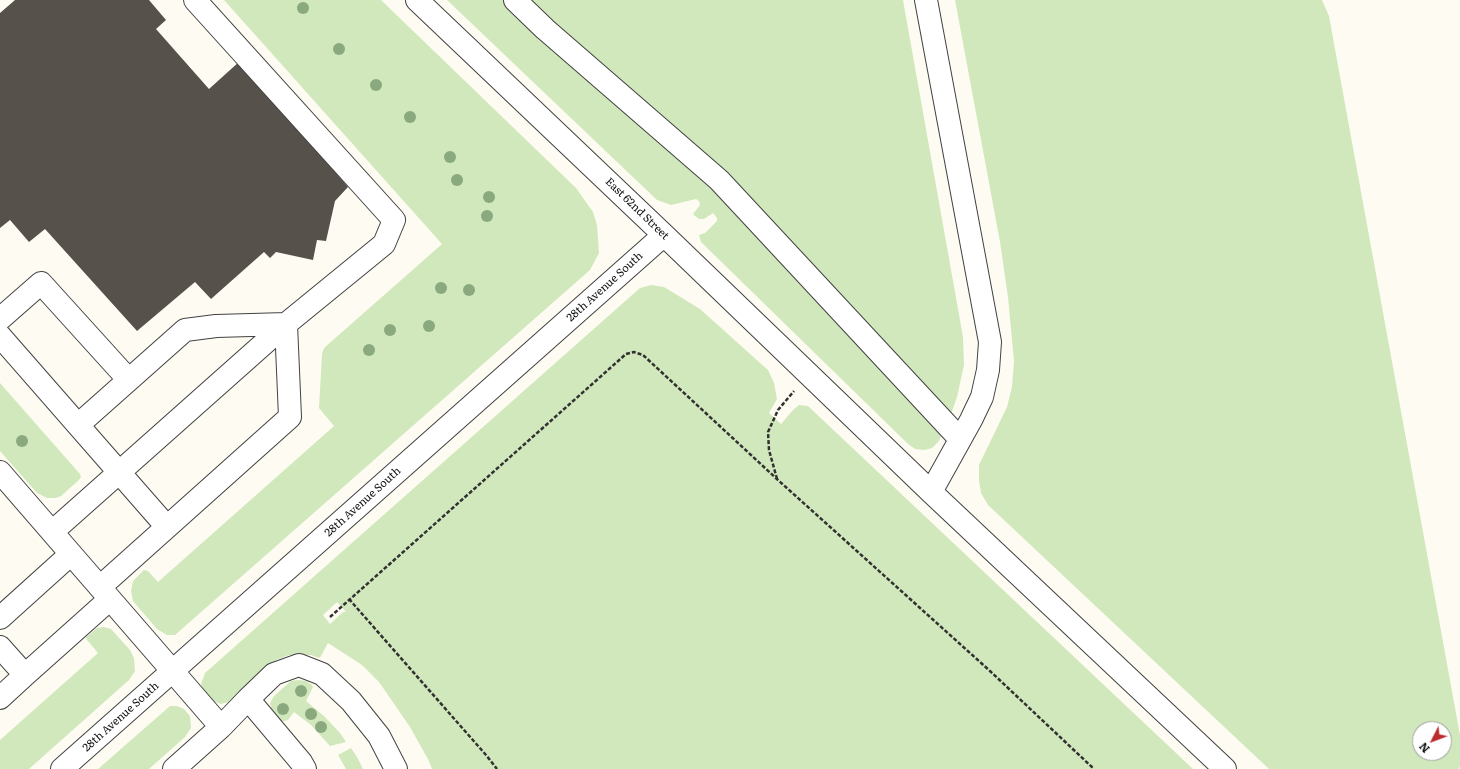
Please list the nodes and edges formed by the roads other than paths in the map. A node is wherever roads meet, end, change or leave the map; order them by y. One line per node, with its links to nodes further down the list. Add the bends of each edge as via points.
1 (195, 0): 7 (street, via 394,220 384,244)
2 (417, 0): 5 (street, East 62nd Street)
3 (515, 0): 11 (street, via 719,180)
4 (926, 0): 11 (street, via 990,342 988,370 982,397)
5 (664, 234): 14 (street, East 62nd Street); 21 (street, 28th Avenue South)
6 (0, 319): 9 (street, via 41,282)
7 (286, 324): 9 (street, via 216,326 185,330); 13 (street); 15 (street, via 290,417)
8 (0, 336): 10 (street)
9 (128, 380): 10 (street)
10 (78, 425): 13 (street)
11 (960, 439): 14 (street)
12 (0, 472): 16 (street)
13 (119, 472): 15 (street); 16 (street)
14 (930, 492): 30 (street, East 62nd Street)
15 (167, 527): 18 (street)
16 (52, 532): 17 (street)
17 (71, 554): 18 (street); 19 (street)
18 (105, 593): 21 (street); 22 (street)
19 (0, 618)
20 (0, 647): 22 (street)
21 (172, 671): 25 (street); 26 (street, 28th Avenue South)
22 (25, 675): 23 (street)
23 (0, 698)
24 (248, 700): 25 (street); 28 (street); 29 (street, via 274,674 299,665 322,674 351,701 379,736)
25 (221, 727): 27 (street)
26 (62, 769)
27 (174, 769)
28 (306, 769)
29 (396, 769)
30 (1225, 769)

